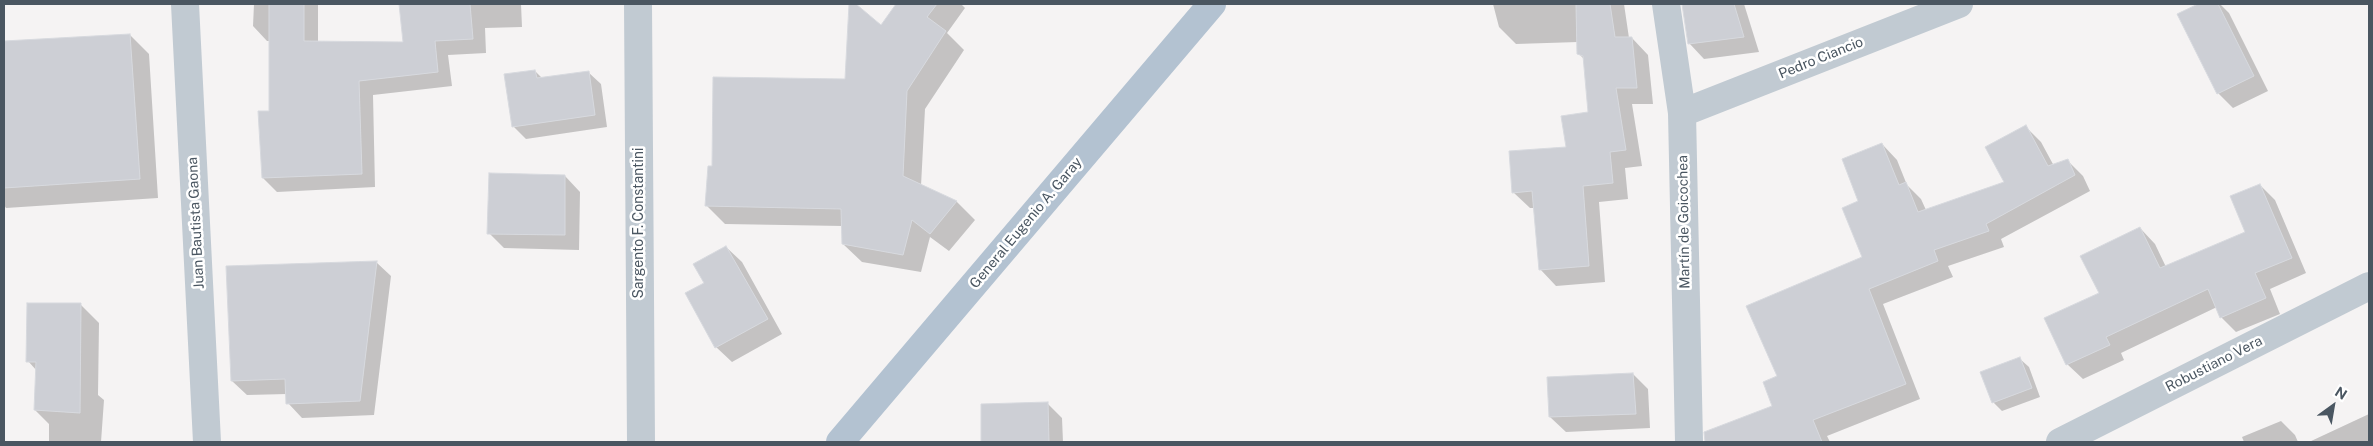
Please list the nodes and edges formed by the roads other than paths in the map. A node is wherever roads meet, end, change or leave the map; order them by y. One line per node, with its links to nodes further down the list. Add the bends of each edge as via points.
1 (185, 4): 8 (street, Juan Bautista Gaona)
2 (638, 4): 9 (street, Sargento F. Constantini)
3 (1212, 4): 10 (main road, General Eugenio A. Garay)
4 (1666, 4): 6 (street, Martín de Goicochea)
5 (1959, 4): 6 (street, Pedro Ciancio)
6 (1682, 113): 11 (street, Martín de Goicochea)
7 (2369, 286): 12 (street, Robustiano Vera)
8 (207, 442)
9 (641, 442)
10 (840, 442)
11 (1689, 442)
12 (2060, 442)

